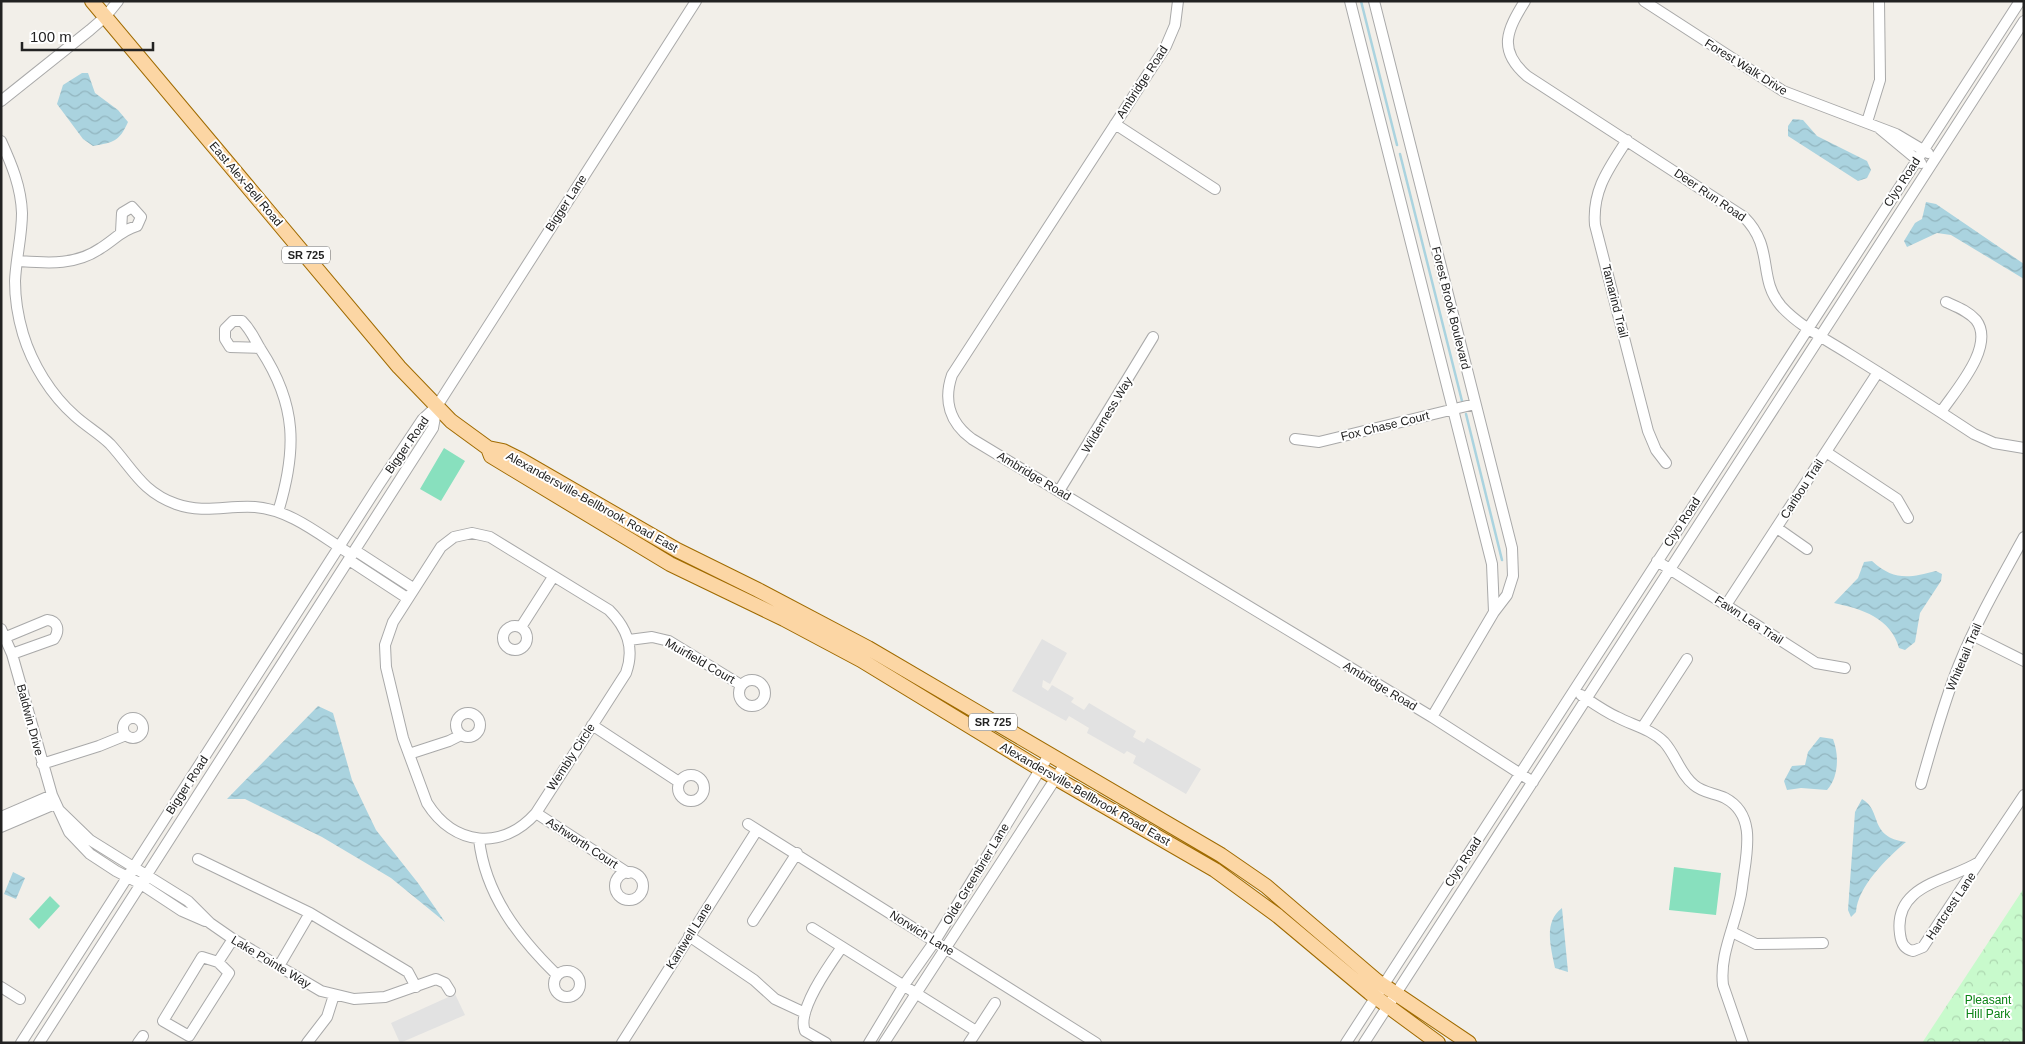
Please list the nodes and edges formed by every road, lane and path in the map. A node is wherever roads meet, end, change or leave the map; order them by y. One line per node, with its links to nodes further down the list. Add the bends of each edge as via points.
1 (92, 1): 11 (main road, East Alex-Bell Road / SR 725)
2 (118, 1): 11 (street)
3 (696, 1): 33 (street, Bigger Lane)
4 (1178, 1): 15 (street, Ambridge Road, via 1169,42)
5 (1350, 1): 34 (street, Forest Brook Boulevard)
6 (1374, 1): 32 (street, Forest Brook Boulevard)
7 (1525, 1): 17 (street, Deer Run Road, via 1508,35 1509,52 1517,67)
8 (1644, 1): 14 (street, Forest Walk Drive, via 1783,91)
9 (1878, 1): 14 (street, via 1880,80)
10 (2020, 1): 19 (street, Clyo Road)
11 (105, 17): 13 (street); 33 (main road, East Alex-Bell Road / SR 725, via 370,332)
12 (2024, 21): 20 (street, Clyo Road)
13 (1, 101)
14 (1867, 122): 16 (street, Forest Walk Drive)
15 (1115, 124): 23 (street); 41 (street, Ambridge Road, via 952,375 947,393 953,419 964,433)
16 (1877, 127): 19 (street, Forest Walk Drive); 21 (street)
17 (1627, 140): 27 (street, Deer Run Road, via 1738,212 1754,226 1762,243 1768,281 1774,296 1782,307); 40 (street, Tamarind Trail, via 1598,187 1595,220 1648,431)
18 (1, 141): 25 (street, via 20,196 22,227)
19 (1923, 150): 20 (street, Forest Walk Drive); 21 (street, Clyo Road)
20 (1935, 158): 22 (street, Clyo Road)
21 (1916, 160): 22 (street); 27 (street, Clyo Road)
22 (1928, 168): 28 (street, Clyo Road)
23 (1214, 188)
24 (121, 232): 25 (street, via 100,249 77,260 51,263)
25 (18, 261): 42 (street, via 15,280 20,320 40,372 63,404 109,442 139,481 161,498 187,508 255,507)
26 (1946, 302): 35 (street, via 1963,309 1976,320 1982,340 1977,358)
27 (1808, 326): 28 (street, Deer Run Road); 49 (street, Clyo Road)
28 (1821, 336): 31 (street, Deer Run Road); 50 (street, Clyo Road)
29 (1153, 337): 41 (street, Wilderness Way)
30 (260, 348): 42 (street, via 283,390 291,426 291,462)
31 (1878, 372): 35 (street, Deer Run Road); 39 (street, Caribou Trail)
32 (1475, 404): 34 (street, Fox Chase Court); 55 (street, Forest Brook Boulevard, via 1512,548 1509,590)
33 (437, 406): 37 (main road, East Alex-Bell Road / SR 725, via 451,421); 46 (street, Bigger Road, via 422,420); 48 (street, Bigger Road, via 433,428)
34 (1453, 409): 36 (street, Fox Chase Court, via 1319,442); 55 (street, Forest Brook Boulevard, via 1492,564)
35 (1941, 412): 38 (street, Deer Run Road, via 1985,440)
36 (1295, 439)
37 (488, 448): 61 (main road, Alexandersville-Bellbrook Road East / SR 725, via 522,460 714,577 758,590)
38 (2024, 448)
39 (1826, 452): 43 (street, via 1897,499); 44 (street, Caribou Trail)
40 (1666, 463)
41 (1059, 492): 68 (street, Ambridge Road)
42 (278, 512): 46 (street, via 293,517)
43 (1908, 518)
44 (1777, 528): 47 (street); 54 (street, Caribou Trail)
45 (2024, 536): 58 (street, Whitetail Trail)
46 (340, 548): 48 (street); 93 (street, Bigger Road)
47 (1807, 549)
48 (352, 555): 52 (street); 53 (street); 95 (street, Bigger Road)
49 (1657, 560): 50 (street, Fawn Lea Trail); 66 (street, Clyo Road)
50 (1670, 569): 54 (street, Fawn Lea Trail); 67 (street, Clyo Road)
51 (553, 578): 52 (street, Wembly Circle, via 490,537 472,533 461,534 447,542); 56 (street); 59 (street, Wembly Circle, via 609,610 624,627)
52 (413, 588): 53 (street, Wembly Circle)
53 (407, 598): 73 (street, Wembly Circle, via 388,635 385,656)
54 (1726, 605): 64 (street, Fawn Lea Trail, via 1816,663)
55 (1494, 612): 68 (street, Forest Brook Boulevard)
56 (521, 628)
57 (3, 633): 60 (street, Baldwin Drive); 60 (street, via 47,620 57,627 54,638)
58 (1972, 634): 63 (street); 82 (street, Whitetail Trail, via 1945,701)
59 (629, 640): 65 (street, Muirfield Court, via 652,637 670,641); 69 (street, Wembly Circle, via 626,673)
60 (12, 654): 75 (street, Baldwin Drive)
61 (864, 654): 74 (main road, Alexandersville-Bellbrook Road East / SR 725); 77 (main road, Alexandersville-Bellbrook Road East / SR 725)
62 (1687, 659): 70 (street)
63 (2024, 661)
64 (1845, 668)
65 (741, 685)
66 (1574, 690): 67 (street); 78 (street, Clyo Road)
67 (1586, 698): 70 (street, via 1604,711); 81 (street, Clyo Road)
68 (1432, 717): 78 (street, Ambridge Road)
69 (592, 726): 80 (street); 85 (street, Wembly Circle)
70 (1642, 728): 102 (street, via 1664,742 1694,786 1726,799 1744,815 1747,840 1740,904)
71 (126, 735): 75 (street)
72 (461, 735): 73 (street)
73 (409, 754): 89 (street, Wembly Circle, via 433,812 457,832)
74 (1049, 755): 76 (main road, Alexandersville-Bellbrook Road East / SR 725); 77 (street, Olde Greenbrier Lane)
75 (42, 764): 84 (street, Baldwin Drive)
76 (1065, 764): 79 (street, Olde Greenbrier Lane); 115 (main road, Alexandersville-Bellbrook Road East / SR 725, via 1242,868)
77 (1040, 770): 79 (main road, Alexandersville-Bellbrook Road East / SR 725); 105 (street, Olde Greenbrier Lane)
78 (1520, 773): 81 (street, Ambridge Road); 115 (street, Clyo Road)
79 (1056, 778): 108 (street, Olde Greenbrier Lane); 115 (main road, Alexandersville-Bellbrook Road East / SR 725, via 1215,870)
80 (680, 782)
81 (1534, 782): 118 (street, Clyo Road)
82 (1921, 784)
83 (2024, 795): 92 (street, Hartcrest Lane)
84 (55, 803): 86 (street); 87 (street); 93 (street, Baldwin Drive, via 90,840); 96 (street, Baldwin Drive, via 78,843)
85 (536, 813): 89 (street, Wembly Circle, via 516,830 493,838); 94 (street, Ashworth Court)
86 (1, 818)
87 (1, 827)
88 (752, 827): 90 (street, Norwich Lane); 103 (street, Kantwell Lane)
89 (479, 838): 111 (street, via 485,867 502,908 523,940)
90 (796, 853): 99 (street); 105 (street, Norwich Lane)
91 (198, 859): 98 (street)
92 (1980, 862): 92 (street, Hartcrest Lane, via 1924,947 1913,951 1904,947 1900,922 1913,895 1925,885)
93 (134, 867): 95 (street, Baldwin Drive); 96 (street, Bigger Road)
94 (628, 873)
95 (147, 875): 97 (street, Bigger Road); 100 (street, Lake Pointe Way, via 188,901)
96 (128, 877): 97 (street, Lake Pointe Way); 127 (street, Bigger Road)
97 (141, 884): 100 (street, Lake Pointe Way, via 182,911); 128 (street, Bigger Road)
98 (310, 913): 110 (street); 114 (street, via 408,972)
99 (753, 922)
100 (210, 923): 104 (street, Lake Pointe Way)
101 (812, 928): 107 (street)
102 (1732, 932): 106 (street, via 1756,944); 138 (street, via 1724,954 1722,976)
103 (688, 936): 123 (street, via 754,980 775,999); 130 (street, Kantwell Lane)
104 (233, 940): 109 (street); 110 (street, Lake Pointe Way)
105 (935, 941): 108 (street, Norwich Lane); 112 (street, Olde Greenbrier Lane)
106 (1823, 943)
107 (842, 947): 112 (street); 123 (street)
108 (946, 948): 117 (street, Olde Greenbrier Lane); 125 (street, Norwich Lane)
109 (218, 962): 109 (street, via 229,973 190,1036 163,1021 202,957)
110 (279, 966): 119 (street, Lake Pointe Way, via 303,982)
111 (557, 975)
112 (904, 985): 117 (street); 126 (street, Olde Greenbrier Lane)
113 (1, 987): 120 (street)
114 (416, 988): 116 (street, Lake Pointe Way, via 436,979 445,983); 119 (street, Lake Pointe Way, via 388,997)
115 (1379, 990): 118 (main road, Alexandersville-Bellbrook Road East / SR 725); 122 (main road, Alexandersville-Bellbrook Road East / SR 725); 134 (street, Clyo Road)
116 (450, 991)
117 (915, 993): 124 (street); 132 (street, Olde Greenbrier Lane)
118 (1394, 994): 122 (street, Clyo Road); 137 (main road, Alexandersville-Bellbrook Road East / SR 725)
119 (334, 996): 129 (street, via 326,1017)
120 (20, 999)
121 (995, 1003): 124 (street)
122 (1387, 1006): 135 (street, Clyo Road); 136 (main road, Alexandersville-Bellbrook Road East / SR 725)
123 (805, 1013): 131 (street, via 805,1031)
124 (976, 1031): 133 (street)
125 (1089, 1041)
126 (870, 1042)
127 (21, 1043)
128 (39, 1043)
129 (307, 1043)
130 (622, 1043)
131 (826, 1043)
132 (884, 1043)
133 (968, 1043)
134 (1346, 1043)
135 (1364, 1043)
136 (1438, 1043)
137 (1469, 1043)
138 (1743, 1043)

